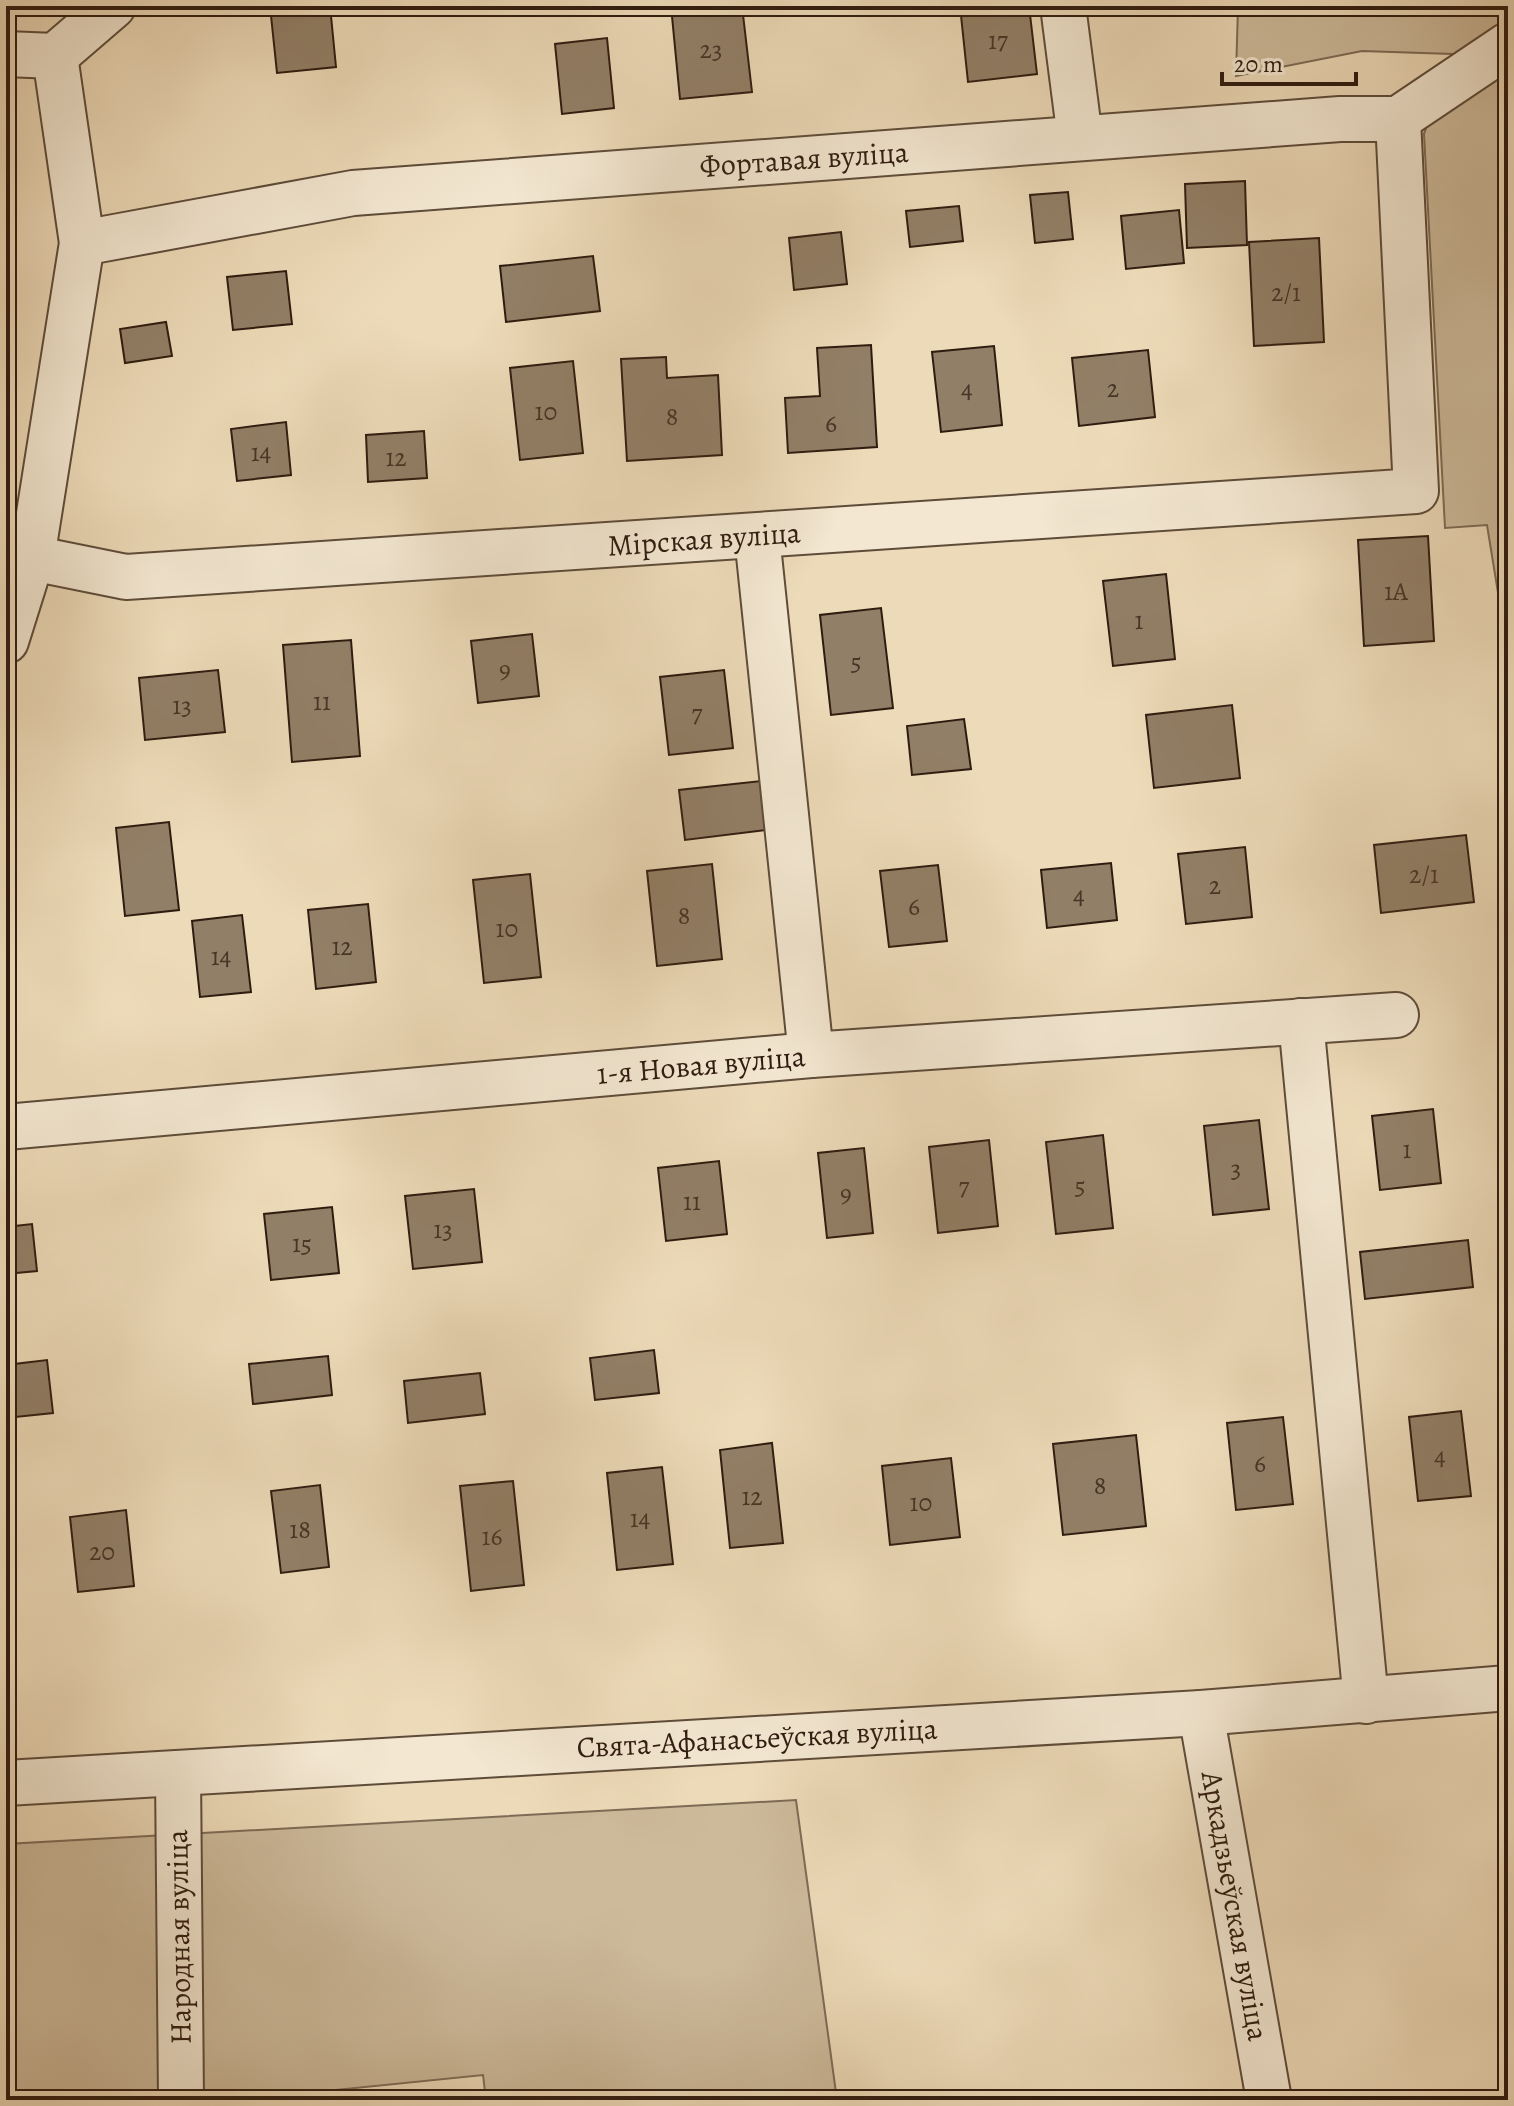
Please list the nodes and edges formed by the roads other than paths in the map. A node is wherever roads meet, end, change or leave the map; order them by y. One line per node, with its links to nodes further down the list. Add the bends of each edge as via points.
1 (113, 6): 5 (street)
2 (1063, 6): 7 (street)
3 (1508, 45): 6 (street)
4 (6, 54): 5 (street)
5 (55, 56): 8 (street)
6 (1398, 119): 7 (street, Фортавая вуліца); 9 (street, Мірская вуліца, via 1416,491)
7 (1080, 138): 8 (street, Фортавая вуліца, via 353,193)
8 (82, 243): 10 (street)
9 (757, 536): 10 (street, Мірская вуліца, via 126,577); 14 (street)
10 (19, 545): 11 (street)
11 (6, 641)
12 (1396, 1015): 13 (street, 1-я Новая вуліца)
13 (1301, 1021): 14 (street, 1-я Новая вуліца); 17 (street)
14 (811, 1055): 15 (street, 1-я Новая вуліца)
15 (6, 1127)
16 (1508, 1688): 17 (street, Свята-Афанасьеўская вуліца)
17 (1366, 1701): 18 (street, Свята-Афанасьеўская вуліца)
18 (1201, 1713): 19 (street, Свята-Афанасьеўская вуліца); 22 (street, Аркадзьеўская вуліца)
19 (178, 1773): 20 (street, Свята-Афанасьеўская вуліца); 21 (street, Народная вуліца)
20 (6, 1783)
21 (181, 2100)
22 (1269, 2100)

